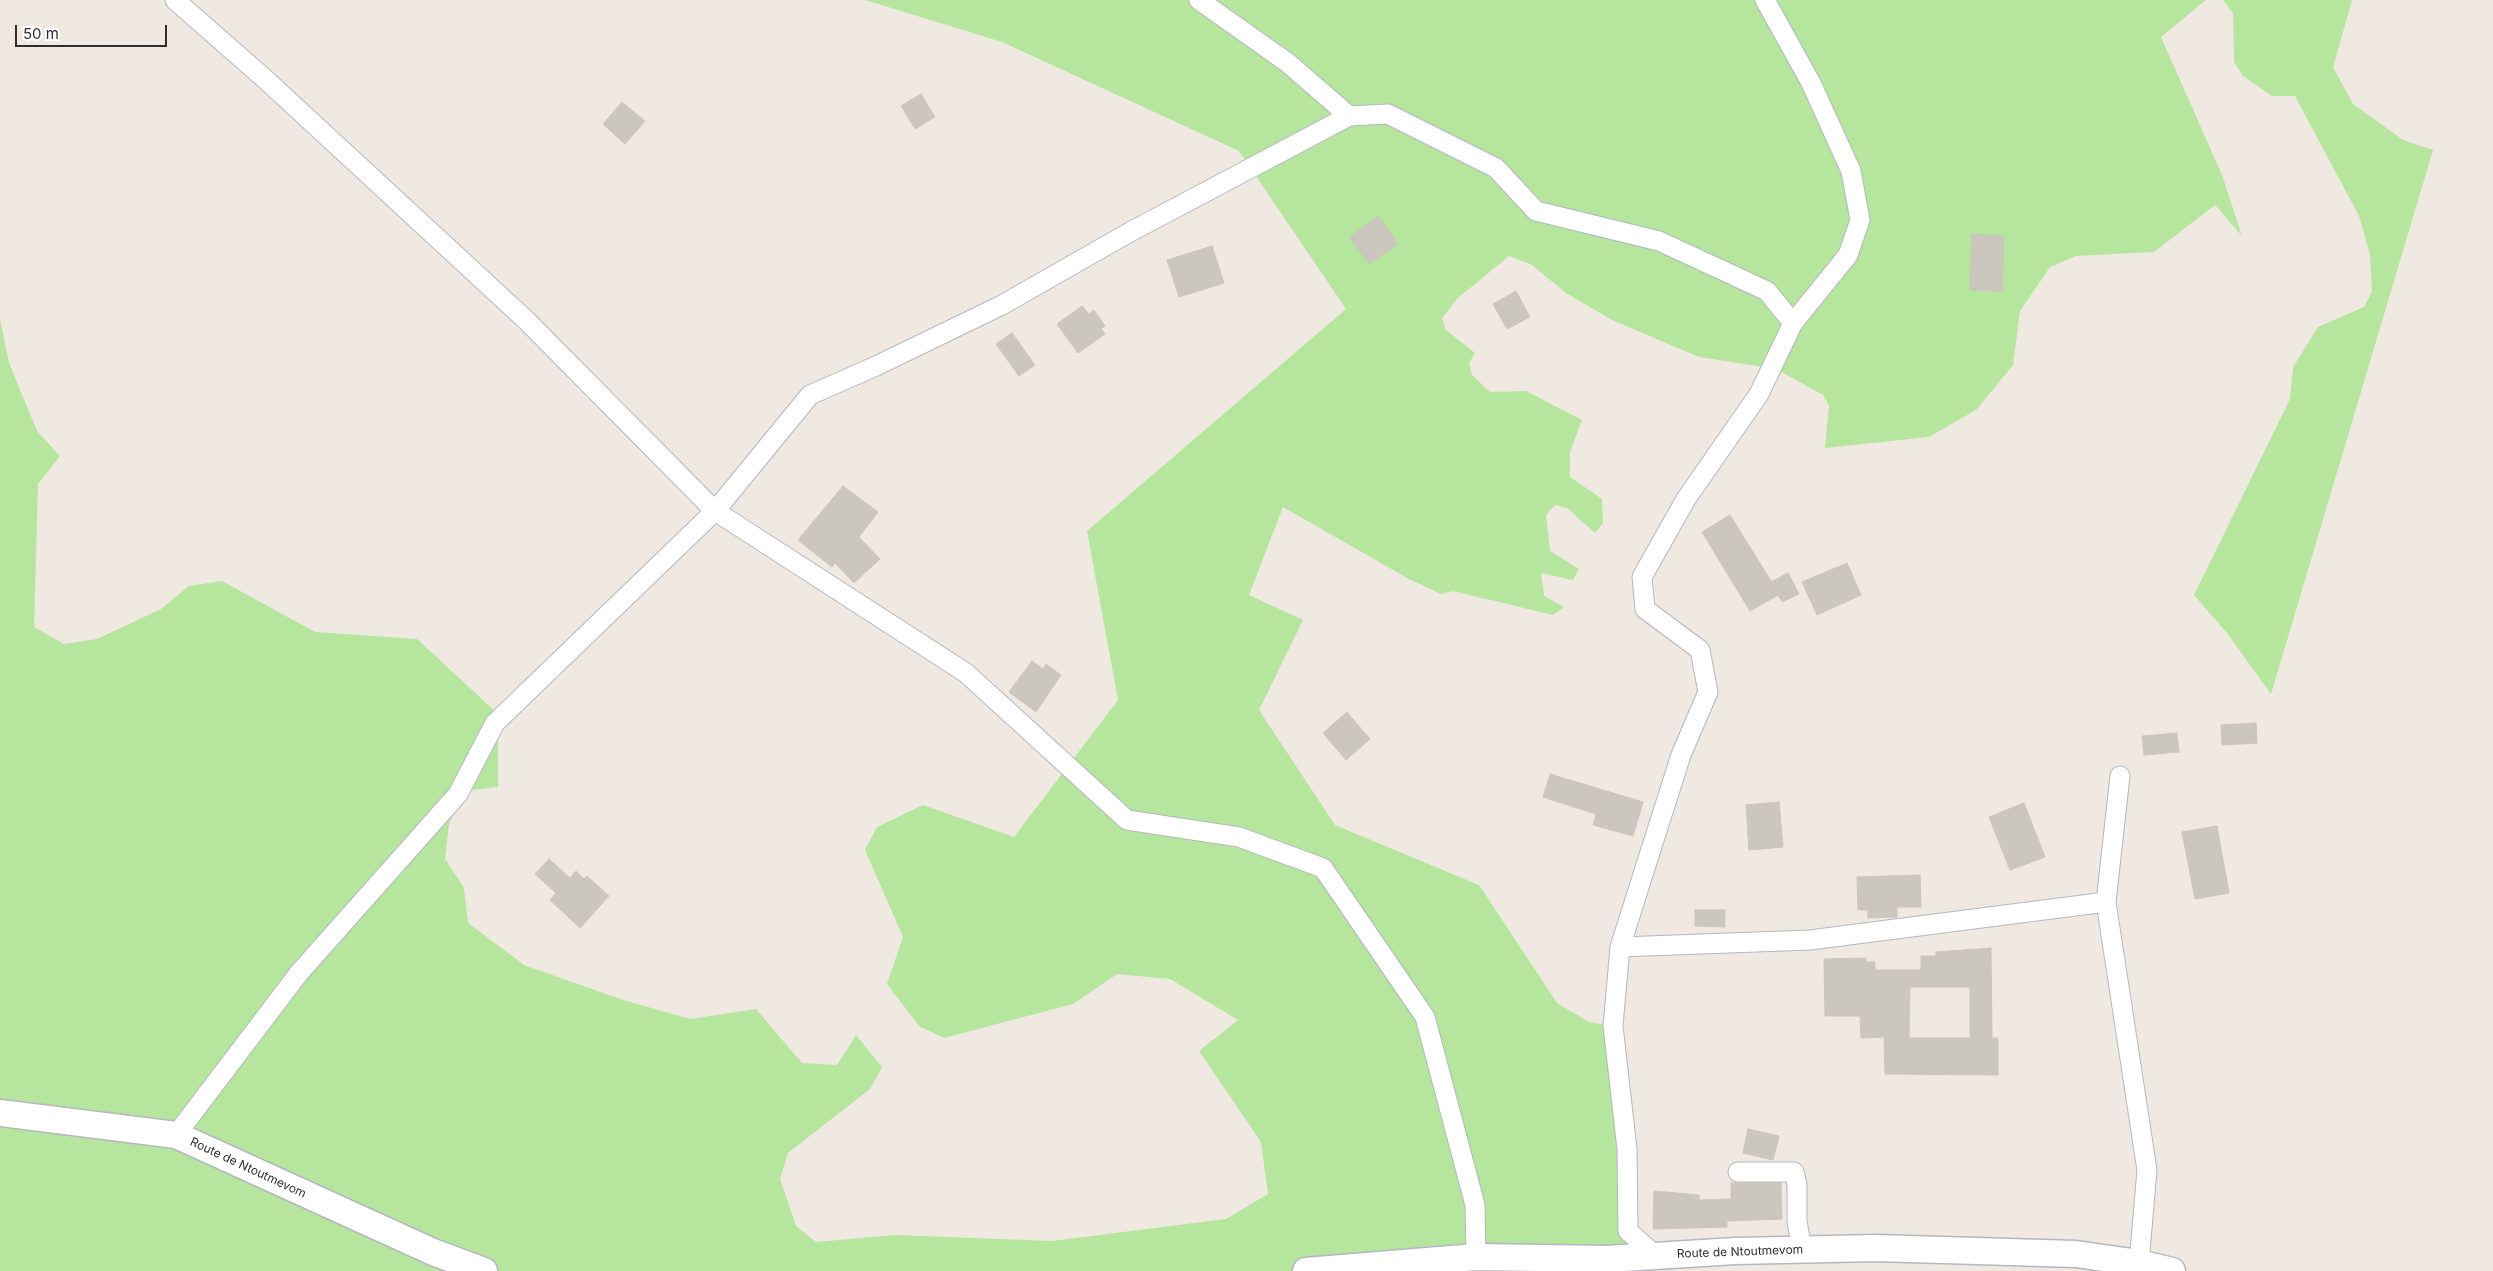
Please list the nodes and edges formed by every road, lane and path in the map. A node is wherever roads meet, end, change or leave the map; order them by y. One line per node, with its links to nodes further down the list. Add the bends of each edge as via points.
1 (175, 0): 6 (street, via 265,78 527,321)
2 (1199, 0): 4 (street, via 1288,63)
3 (1765, 0): 5 (street, via 1811,83 1851,171 1860,220 1848,255)
4 (1349, 116): 5 (street, via 1388,114 1496,168 1536,211 1659,241 1767,291); 6 (street, via 1130,232 1002,305 810,394)
5 (1793, 323): 9 (street, via 1759,394 1686,498 1642,577 1645,609 1700,650 1708,692 1680,755)
6 (715, 511): 11 (street, via 494,723 458,794 299,973); 15 (street, via 966,673 1127,820 1239,838 1323,868 1425,1017 1475,1205)
7 (2120, 776): 8 (street)
8 (2106, 902): 9 (street, via 1810,940); 16 (street, via 2147,1170)
9 (1620, 947): 14 (street, via 1613,1026 1627,1149 1628,1232)
10 (0, 1113): 11 (street, Route de Ntoutmevom)
11 (176, 1135): 18 (street, Route de Ntoutmevom, via 432,1252)
12 (1738, 1172): 13 (street, via 1794,1172)
13 (1802, 1250): 14 (street, Route de Ntoutmevom); 16 (street, Route de Ntoutmevom, via 1876,1248 2067,1253)
14 (1656, 1256): 15 (street, Route de Ntoutmevom, via 1607,1260)
15 (1476, 1258): 17 (street, Route de Ntoutmevom)
16 (2139, 1263): 20 (street, Route de Ntoutmevom)
17 (1336, 1270): 19 (street, Route de Ntoutmevom)
18 (484, 1271)
19 (1306, 1271)
20 (2172, 1271)

